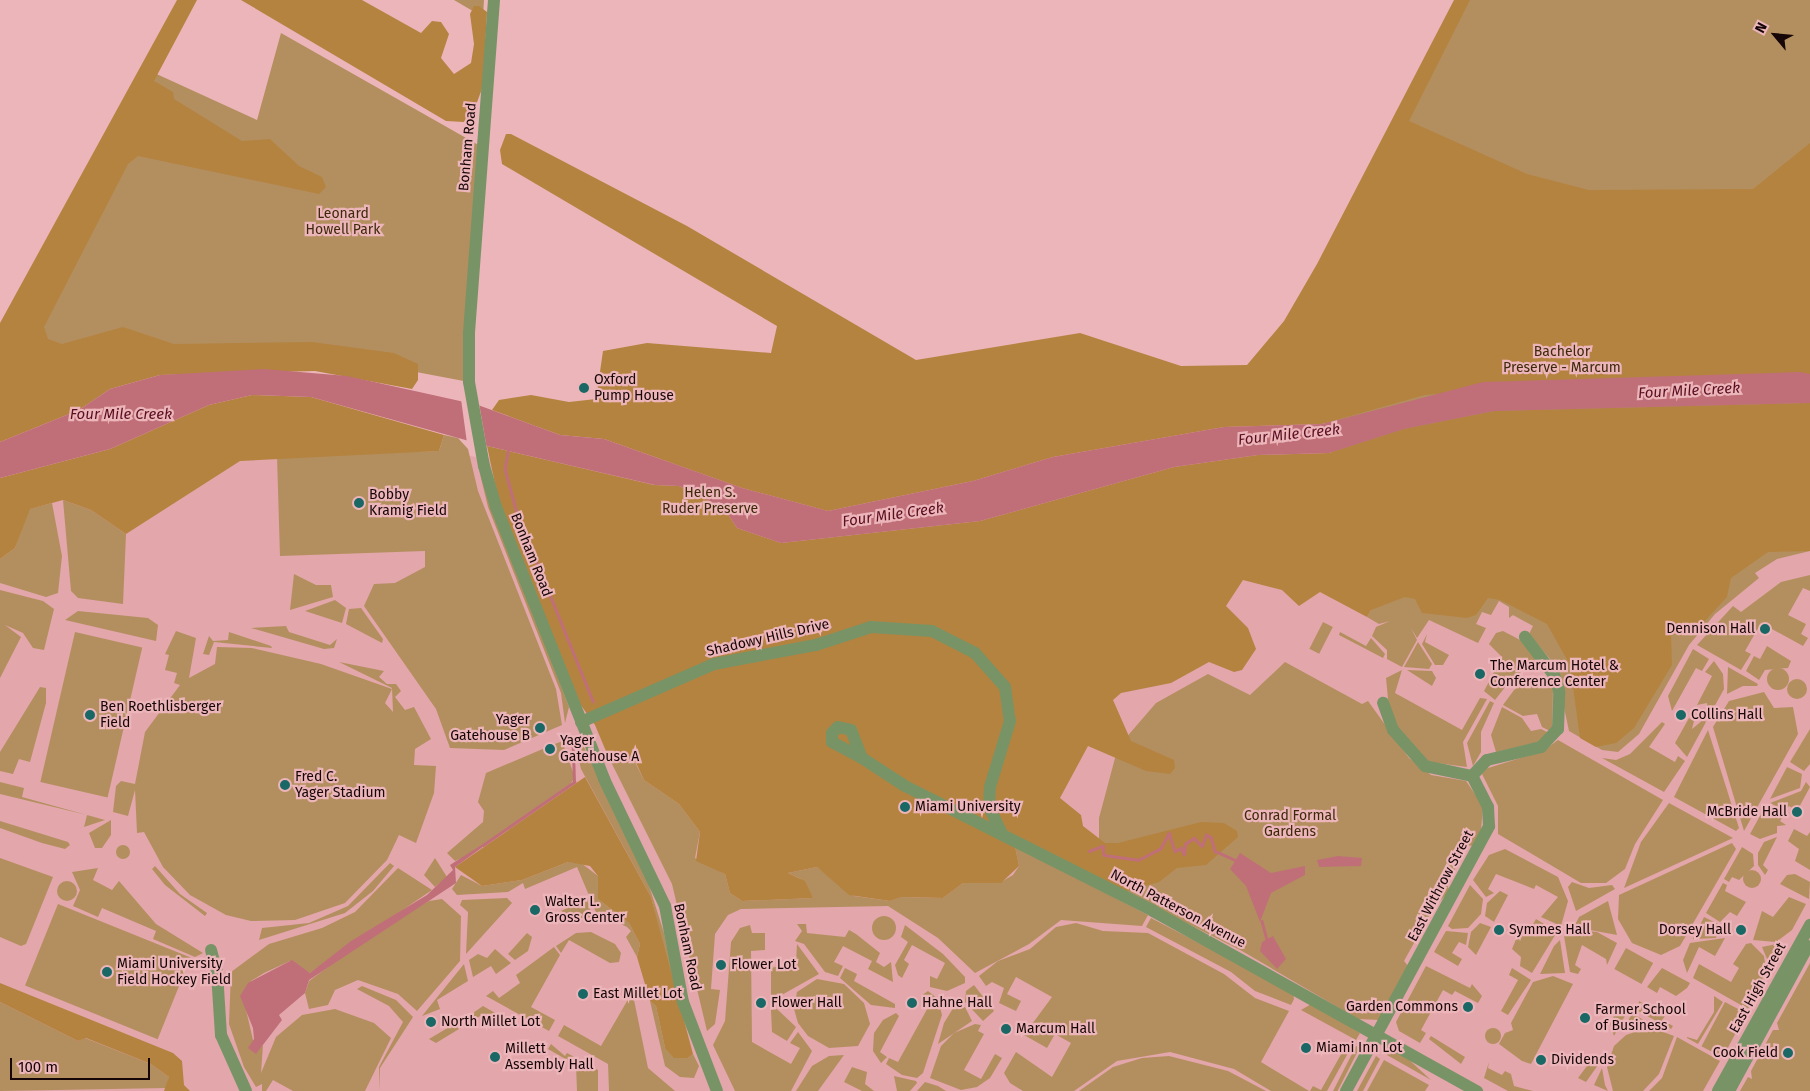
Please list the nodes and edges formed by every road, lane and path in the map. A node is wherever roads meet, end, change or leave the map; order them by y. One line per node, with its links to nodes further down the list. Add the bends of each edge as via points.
1 (494, 0): 4 (street, Bonham Road, via 469,315 471,393 481,451 496,507)
2 (1525, 636): 6 (street, via 1549,665 1559,691 1560,724 1555,735 1541,747 1487,760)
3 (1383, 703): 6 (street, via 1393,730 1425,766)
4 (581, 722): 7 (street, Shadowy Hills Drive, via 714,664 816,645 871,627 932,631 975,654 1005,687 1010,721 990,787 989,808); 13 (street, Bonham Road, via 665,906 683,1002)
5 (862, 758): 7 (street, North Patterson Avenue, via 905,786)
6 (1472, 776): 11 (street, East Withrow Street, via 1488,807 1488,826)
7 (1002, 834): 11 (street, North Patterson Avenue)
8 (1810, 925): 16 (street, East High Street)
9 (1810, 942): 17 (street, East High Street)
10 (210, 950): 12 (street, via 217,974 221,1035)
11 (1378, 1035): 14 (street, East Withrow Street); 15 (street, North Patterson Avenue)
12 (246, 1091)
13 (716, 1091)
14 (1346, 1091)
15 (1477, 1091)
16 (1718, 1091)
17 (1729, 1091)

